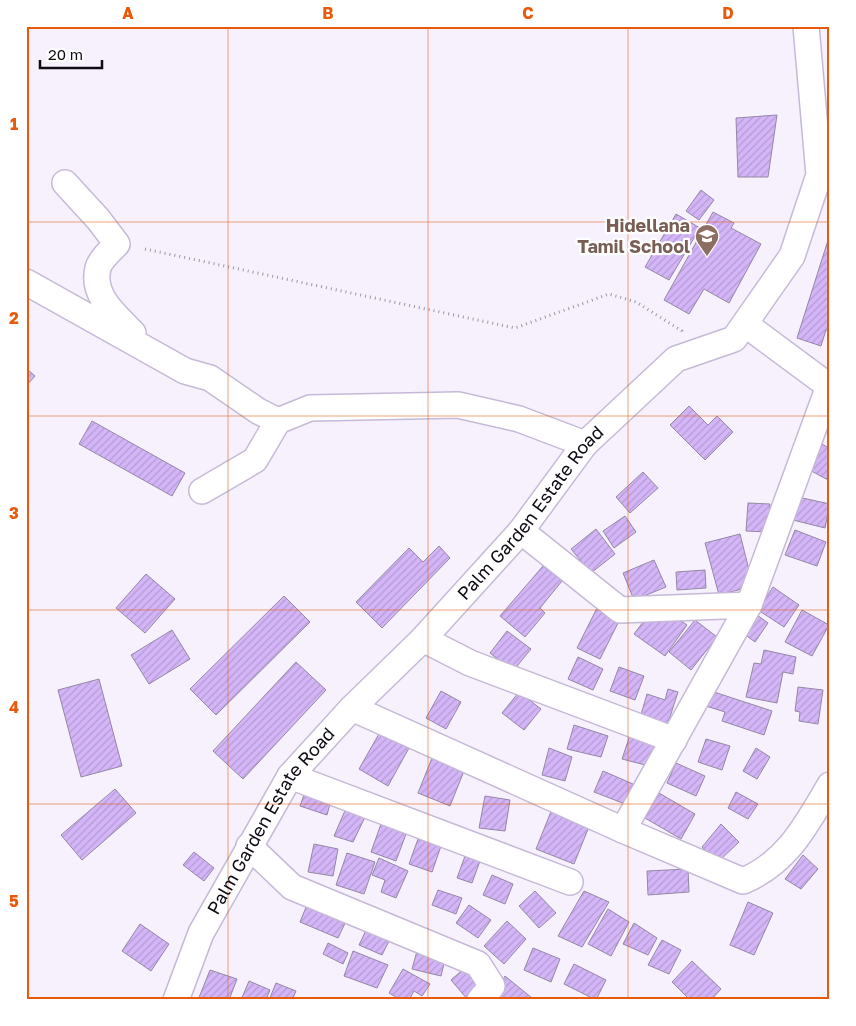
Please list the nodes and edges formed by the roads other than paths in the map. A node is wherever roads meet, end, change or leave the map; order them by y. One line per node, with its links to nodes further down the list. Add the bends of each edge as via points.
1 (806, 26): 4 (street, Palm Garden Estate Road, via 819,175 792,256)
2 (65, 183): 5 (street, via 116,244 98,267 97,290 108,307 140,340 178,363)
3 (26, 282): 5 (street)
4 (745, 324): 6 (street); 8 (street, Palm Garden Estate Road, via 734,339 676,359)
5 (185, 371): 7 (street, via 210,378)
6 (829, 386): 11 (street)
7 (278, 421): 8 (street, via 310,408 458,405 519,419); 9 (street, via 255,460)
8 (585, 444): 10 (street, Palm Garden Estate Road)
9 (202, 491)
10 (521, 531): 11 (street, via 620,610); 12 (street, Palm Garden Estate Road)
11 (749, 605): 14 (street)
12 (423, 639): 13 (street, Palm Garden Estate Road); 14 (street, via 470,663)
13 (352, 708): 15 (street, Palm Garden Estate Road); 17 (street)
14 (674, 740): 17 (street)
15 (290, 776): 18 (street, Palm Garden Estate Road); 19 (street)
16 (830, 785): 17 (street, via 796,842 762,873 743,881)
17 (623, 830)
18 (249, 846): 20 (street, Palm Garden Estate Road, via 201,933); 21 (street, via 292,887 478,964 492,986)
19 (570, 882)
20 (176, 1000)
21 (480, 1000)

